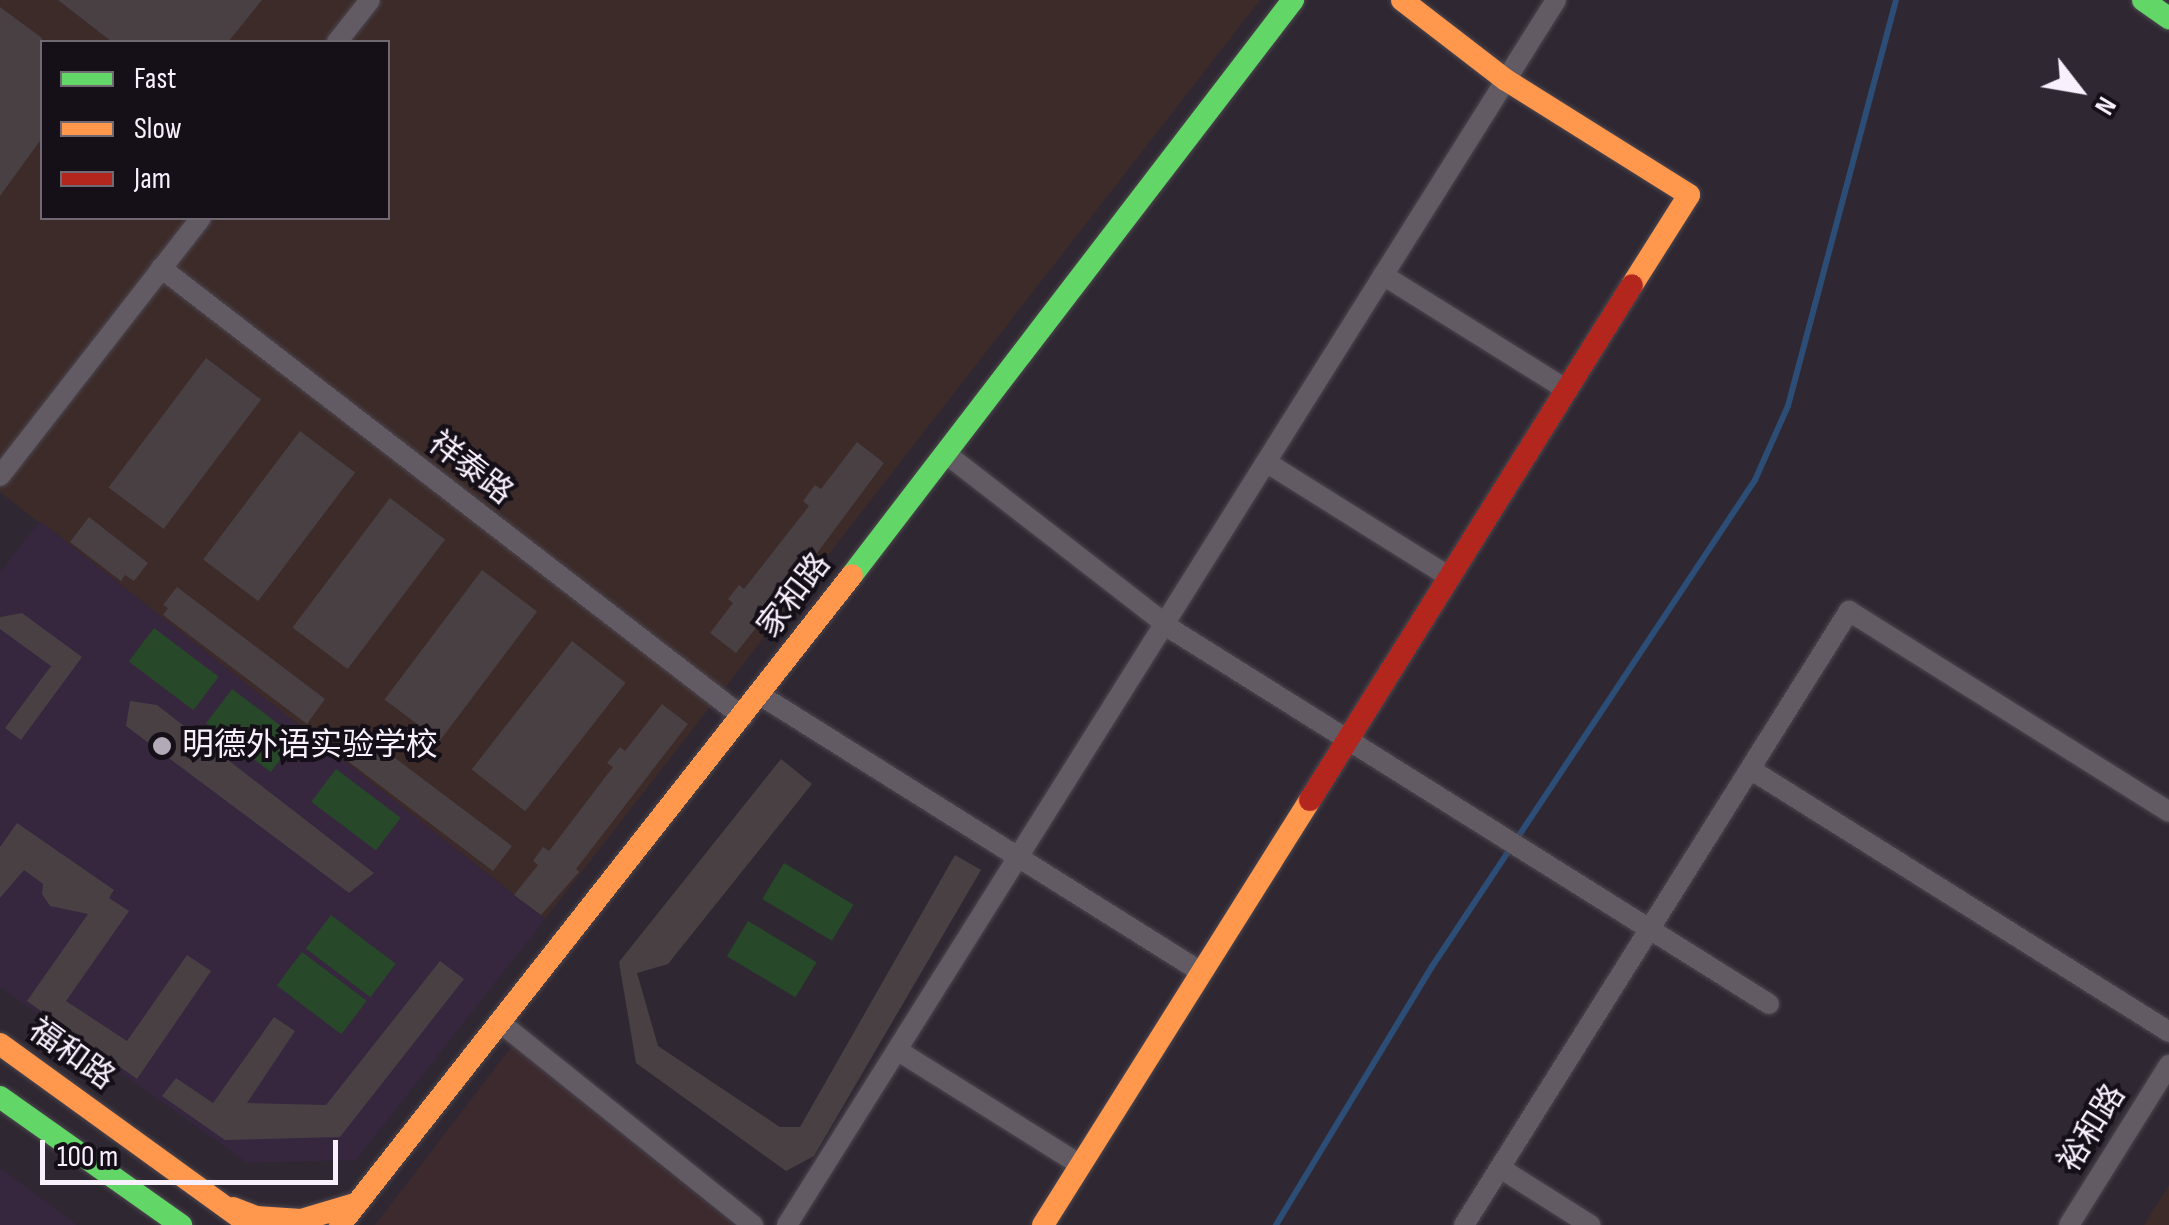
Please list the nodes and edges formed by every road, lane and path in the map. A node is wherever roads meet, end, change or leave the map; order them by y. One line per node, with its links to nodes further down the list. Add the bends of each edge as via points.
1 (370, 0): 7 (street)
2 (1294, 0): 13 (main road, 家和路)
3 (1402, 0): 8 (main road)
4 (1556, 0): 8 (street)
5 (2143, 0): 6 (main road)
6 (2169, 18)
7 (339, 40)
8 (1506, 80): 11 (street); 12 (main road, via 1689,195)
9 (199, 220): 10 (street)
10 (161, 268): 15 (street); 19 (street, 祥泰路)
11 (1383, 275): 12 (street); 14 (street)
12 (1566, 390): 16 (main road)
13 (945, 454): 17 (street); 18 (main road, 家和路)
14 (1266, 462): 16 (street); 17 (street)
15 (0, 476)
16 (1449, 577): 20 (main road)
17 (1165, 623): 20 (street); 23 (street)
18 (760, 695): 19 (main road, 家和路); 23 (street)
19 (743, 716): 27 (main road, 家和路)
20 (1348, 739): 24 (street); 25 (main road)
21 (1750, 769): 22 (street, via 1849,611); 24 (street); 28 (street)
22 (2169, 812)
23 (1018, 858): 25 (street); 30 (street)
24 (1650, 929): 26 (street); 34 (street)
25 (1202, 972): 33 (main road)
26 (1769, 1004)
27 (502, 1024): 36 (main road, 家和路); 41 (street)
28 (2169, 1032)
29 (0, 1044): 35 (main road, 福和路)
30 (897, 1050): 33 (street); 42 (street)
31 (2169, 1065): 46 (street, 裕和路)
32 (0, 1097): 37 (main road)
33 (1080, 1165): 43 (main road)
34 (1500, 1168): 44 (street); 45 (street)
35 (216, 1198): 36 (main road, via 256,1216 301,1220); 38 (main road, 福和路)
36 (365, 1199): 39 (main road, 家和路); 40 (main road)
37 (181, 1225)
38 (250, 1225)
39 (340, 1225)
40 (358, 1225)
41 (753, 1225)
42 (788, 1225)
43 (1043, 1225)
44 (1464, 1225)
45 (1590, 1225)
46 (2069, 1225)

